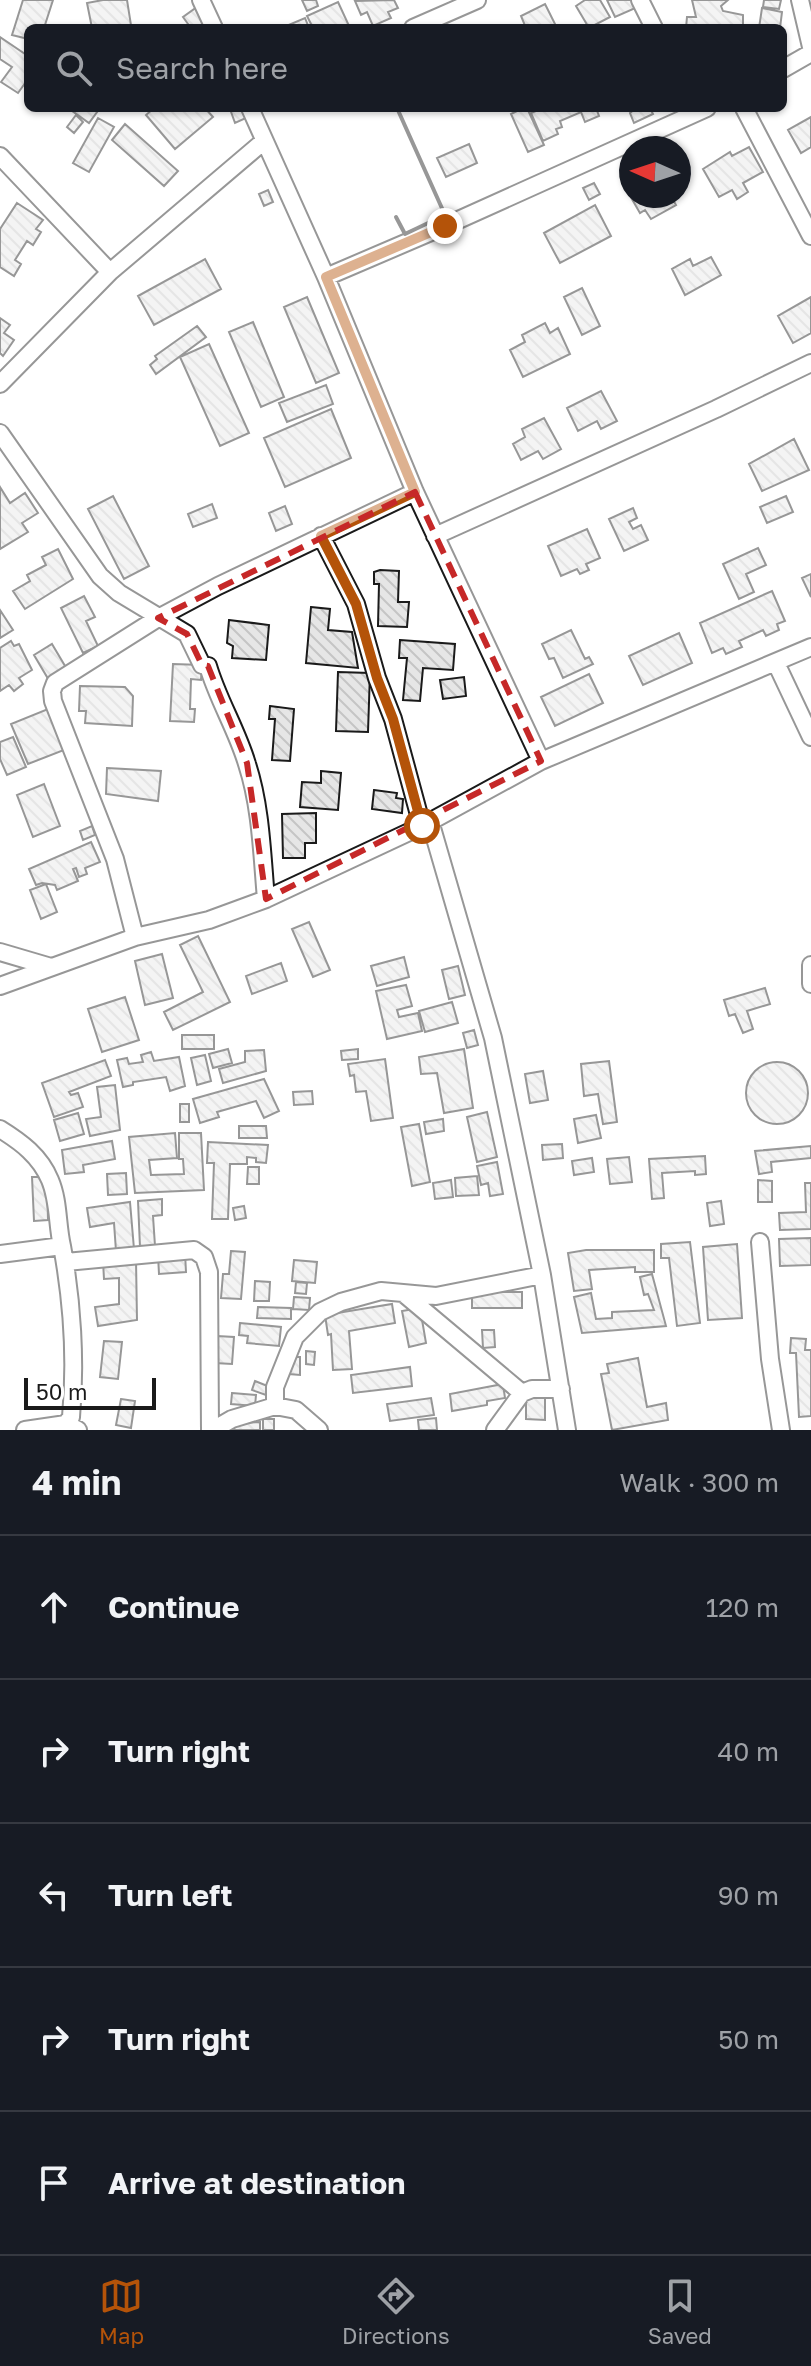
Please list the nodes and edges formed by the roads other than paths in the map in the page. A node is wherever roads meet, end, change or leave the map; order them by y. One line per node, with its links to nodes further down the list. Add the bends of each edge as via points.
1 (201, 0): 5 (street)
2 (477, 0): 6 (street)
3 (640, 0): 7 (street)
4 (800, 0): 8 (street)
5 (212, 24)
6 (422, 24)
7 (652, 24)
8 (811, 50): 9 (street)
9 (787, 66)
10 (252, 112): 13 (street)
11 (696, 112): 17 (street)
12 (746, 112): 15 (street)
13 (264, 141): 16 (street); 17 (street)
14 (0, 156): 16 (street)
15 (811, 236)
16 (110, 272): 19 (street)
17 (326, 277): 21 (street)
18 (811, 363): 23 (street)
19 (0, 384)
20 (0, 433): 24 (street, via 100,576)
21 (415, 492): 22 (street); 23 (street)
22 (321, 536): 24 (street); 29 (street, via 356,604)
23 (435, 536): 28 (street)
24 (158, 618): 30 (street, via 187,634 202,665 208,666 235,731 255,795); 31 (street, via 55,683 52,691 115,859)
25 (811, 647): 26 (street)
26 (776, 663): 27 (street); 28 (street)
27 (811, 737)
28 (541, 761): 29 (street)
29 (426, 824): 30 (street); 41 (street, via 493,1038)
30 (266, 899): 31 (street, via 209,920)
31 (135, 937): 34 (street)
32 (0, 952): 34 (street)
33 (811, 965): 35 (street)
34 (51, 967): 36 (street)
35 (811, 984)
36 (0, 986)
37 (0, 1129): 40 (street, via 30,1149 51,1181)
38 (760, 1242): 52 (street)
39 (0, 1254): 40 (street)
40 (64, 1254): 46 (street); 48 (street, via 194,1250 204,1257 209,1272)
41 (542, 1275): 42 (street, via 436,1296); 43 (street)
42 (402, 1292): 44 (street); 45 (street, via 381,1291 320,1312 295,1337 275,1387)
43 (561, 1389): 44 (street); 51 (street)
44 (522, 1393): 50 (street)
45 (275, 1406): 48 (street); 49 (street, via 296,1410)
46 (72, 1427): 47 (street)
47 (25, 1430)
48 (212, 1430)
49 (319, 1430)
50 (495, 1430)
51 (567, 1430)
52 (781, 1430)

